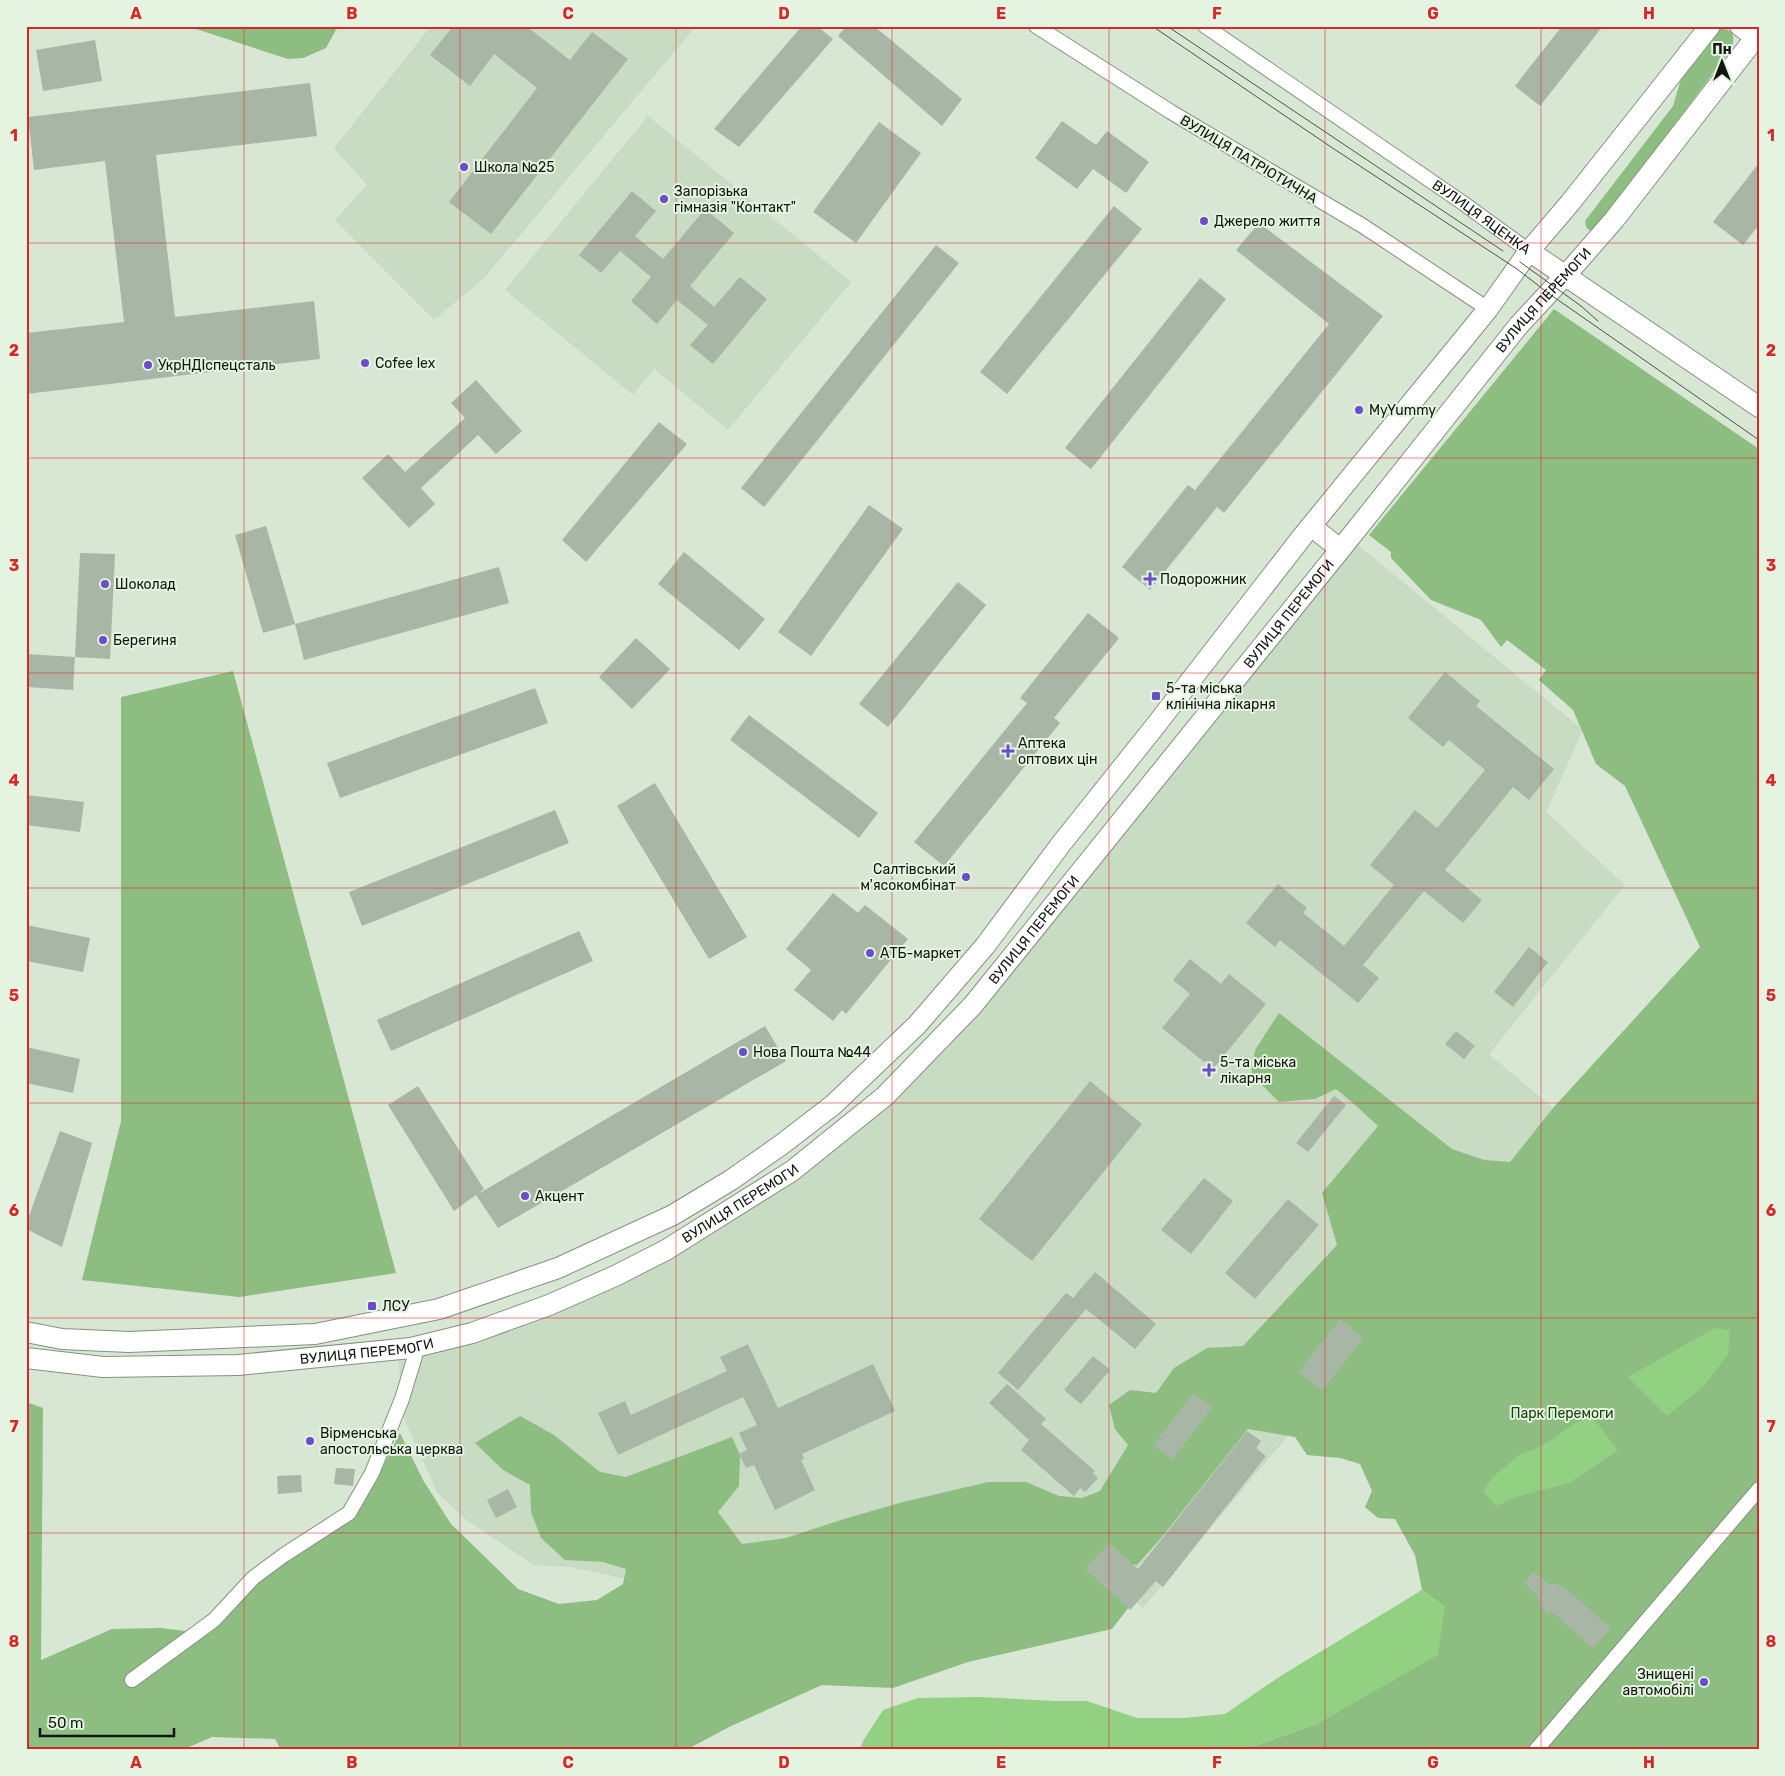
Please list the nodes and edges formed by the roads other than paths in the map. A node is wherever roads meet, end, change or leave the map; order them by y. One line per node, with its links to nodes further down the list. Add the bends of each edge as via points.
1 (1036, 26): 7 (street, ВУЛИЦЯ ПАТРІОТИЧНА, via 1171,112 1363,226)
2 (1205, 26): 5 (street, ВУЛИЦЯ ЯЦЕНКА)
3 (1710, 26): 5 (main road, ВУЛИЦЯ ПЕРЕМОГИ)
4 (1751, 32): 6 (main road, ВУЛИЦЯ ПЕРЕМОГИ, via 1614,220)
5 (1529, 251): 6 (main road, ВУЛИЦЯ ЯЦЕНКА); 7 (main road, ВУЛИЦЯ ПЕРЕМОГИ)
6 (1565, 275): 8 (main road, ВУЛИЦЯ ЯЦЕНКА); 10 (main road, ВУЛИЦЯ ПЕРЕМОГИ, via 1519,324)
7 (1488, 309): 9 (main road, ВУЛИЦЯ ПЕРЕМОГИ)
8 (1759, 407)
9 (1311, 526): 10 (main road); 11 (main road, ВУЛИЦЯ ПЕРЕМОГИ, via 1061,844 985,946 917,1025 833,1105 731,1180 673,1215 558,1268 439,1309 315,1334 130,1342 62,1339)
10 (1340, 549): 12 (main road, ВУЛИЦЯ ПЕРЕМОГИ, via 979,997 885,1096 792,1171 666,1250 549,1305 472,1333)
11 (26, 1332)
12 (411, 1348): 13 (main road, ВУЛИЦЯ ПЕРЕМОГИ, via 238,1365 103,1367); 15 (street, via 415,1356 402,1399 372,1473 349,1512 253,1578 214,1620)
13 (26, 1358)
14 (1759, 1489): 16 (street)
15 (132, 1680)
16 (1536, 1750)

